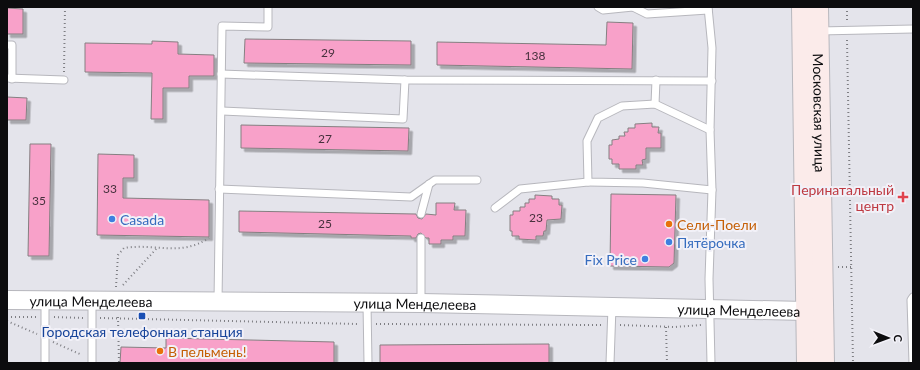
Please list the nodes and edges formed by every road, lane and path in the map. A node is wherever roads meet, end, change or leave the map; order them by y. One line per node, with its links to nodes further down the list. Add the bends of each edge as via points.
1 (65, 7): 15 (path)
2 (268, 7): 13 (lane, via 268,27 222,26)
3 (598, 7): 4 (lane, via 603,10)
4 (634, 7): 8 (lane, via 647,14)
5 (802, 7): 43 (main road, Московская улица)
6 (818, 7): 10 (main road, Московская улица)
7 (847, 7): 11 (path)
8 (708, 8): 18 (lane)
9 (913, 30): 11 (lane)
10 (818, 31): 11 (lane); 43 (main road, Московская улица)
11 (847, 31): 32 (path)
12 (7, 45): 14 (lane, via 12,45)
13 (221, 74): 16 (lane); 20 (lane)
14 (9, 78): 15 (lane)
15 (64, 80)
16 (405, 80): 17 (lane); 20 (lane, via 403,119)
17 (656, 80): 18 (lane); 19 (lane)
18 (712, 81): 21 (lane)
19 (654, 104): 21 (lane); 23 (lane, via 622,106 598,118 587,141)
20 (222, 111): 25 (lane)
21 (710, 130): 26 (lane)
22 (476, 180): 24 (lane, via 435,180)
23 (588, 182): 26 (lane, via 643,183); 27 (lane, via 520,189)
24 (429, 184): 25 (lane, via 411,197); 28 (lane)
25 (219, 188): 29 (lane)
26 (712, 190): 47 (lane)
27 (495, 208)
28 (420, 214)
29 (219, 232): 31 (path, via 198,245 187,248); 38 (lane)
30 (421, 238): 40 (lane)
31 (157, 248): 34 (path, via 120,250); 35 (path)
32 (851, 267): 33 (path); 59 (path)
33 (833, 268)
34 (116, 285)
35 (123, 286)
36 (913, 297): 60 (lane)
37 (7, 300): 41 (street, улица Менделеева)
38 (218, 302): 39 (street, улица Менделеева); 42 (street, улица Менделеева)
39 (367, 304): 40 (street, улица Менделеева); 48 (lane)
40 (421, 304): 44 (street, улица Менделеева)
41 (45, 309): 42 (street, улица Менделеева); 42 (path); 45 (path); 50 (lane)
42 (92, 309): 46 (path); 51 (lane)
43 (815, 312): 47 (street, улица Менделеева); 57 (main road, Московская улица); 58 (main road, Московская улица)
44 (612, 316): 47 (street, улица Менделеева); 48 (path); 49 (path); 54 (lane)
45 (7, 317)
46 (118, 318): 48 (path); 52 (path)
47 (710, 318): 49 (path); 56 (lane)
48 (368, 324): 53 (lane)
49 (666, 327): 55 (path)
50 (45, 363)
51 (92, 363)
52 (119, 363)
53 (368, 363)
54 (610, 363)
55 (667, 363)
56 (711, 363)
57 (807, 363)
58 (824, 363)
59 (853, 363)
60 (913, 363)

